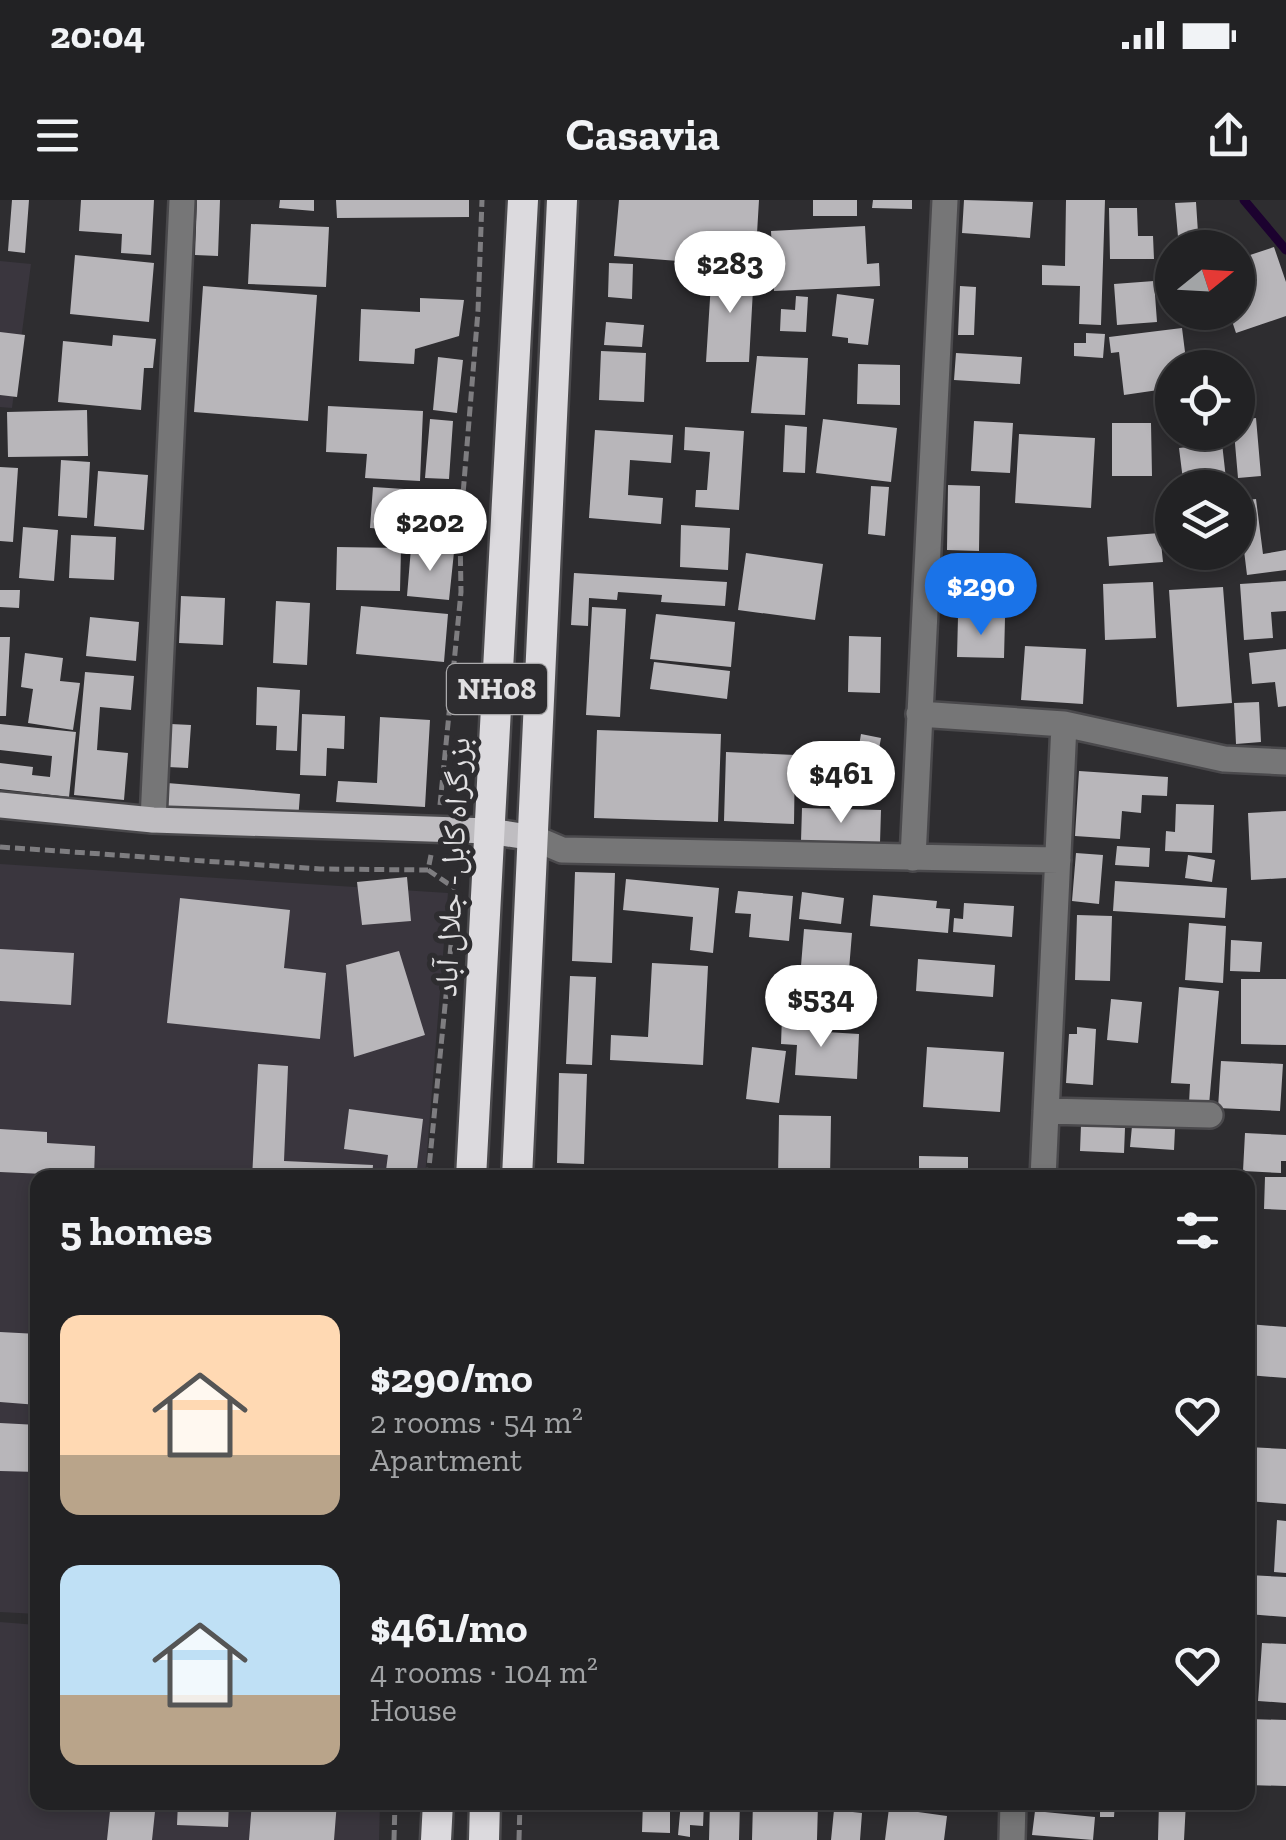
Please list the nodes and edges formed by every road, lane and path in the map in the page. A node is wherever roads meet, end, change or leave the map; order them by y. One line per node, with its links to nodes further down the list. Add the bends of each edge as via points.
1 (182, 200): 10 (street)
2 (482, 200): 11 (path, via 461,592)
3 (524, 200): 12 (highway, بزرگراه کابل- جلال آباد / NH08)
4 (562, 200): 13 (highway, NH08)
5 (944, 200): 6 (street)
6 (919, 714): 7 (street); 15 (street)
7 (1064, 724): 8 (street, via 1224,758); 16 (street)
8 (1286, 762)
9 (0, 805): 10 (main road)
10 (154, 820): 11 (main road)
11 (438, 829): 12 (main road); 17 (path)
12 (490, 831): 13 (main road); 23 (highway, بزرگراه کابل- جلال آباد / NH08)
13 (534, 838): 15 (street, via 562,850); 24 (highway, NH08)
14 (0, 847): 17 (path)
15 (913, 858): 16 (street)
16 (1058, 860): 20 (street)
17 (428, 870): 18 (path)
18 (456, 890)
19 (452, 928): 22 (path)
20 (1046, 1111): 21 (street); 25 (street)
21 (1210, 1116)
22 (429, 1170)
23 (471, 1170)
24 (517, 1170)
25 (1043, 1170)
26 (395, 1810): 31 (path)
27 (438, 1810): 32 (highway)
28 (486, 1810): 33 (highway)
29 (520, 1810): 34 (path)
30 (1014, 1810): 35 (street)
31 (394, 1840)
32 (436, 1840)
33 (484, 1840)
34 (519, 1840)
35 (1012, 1840)

